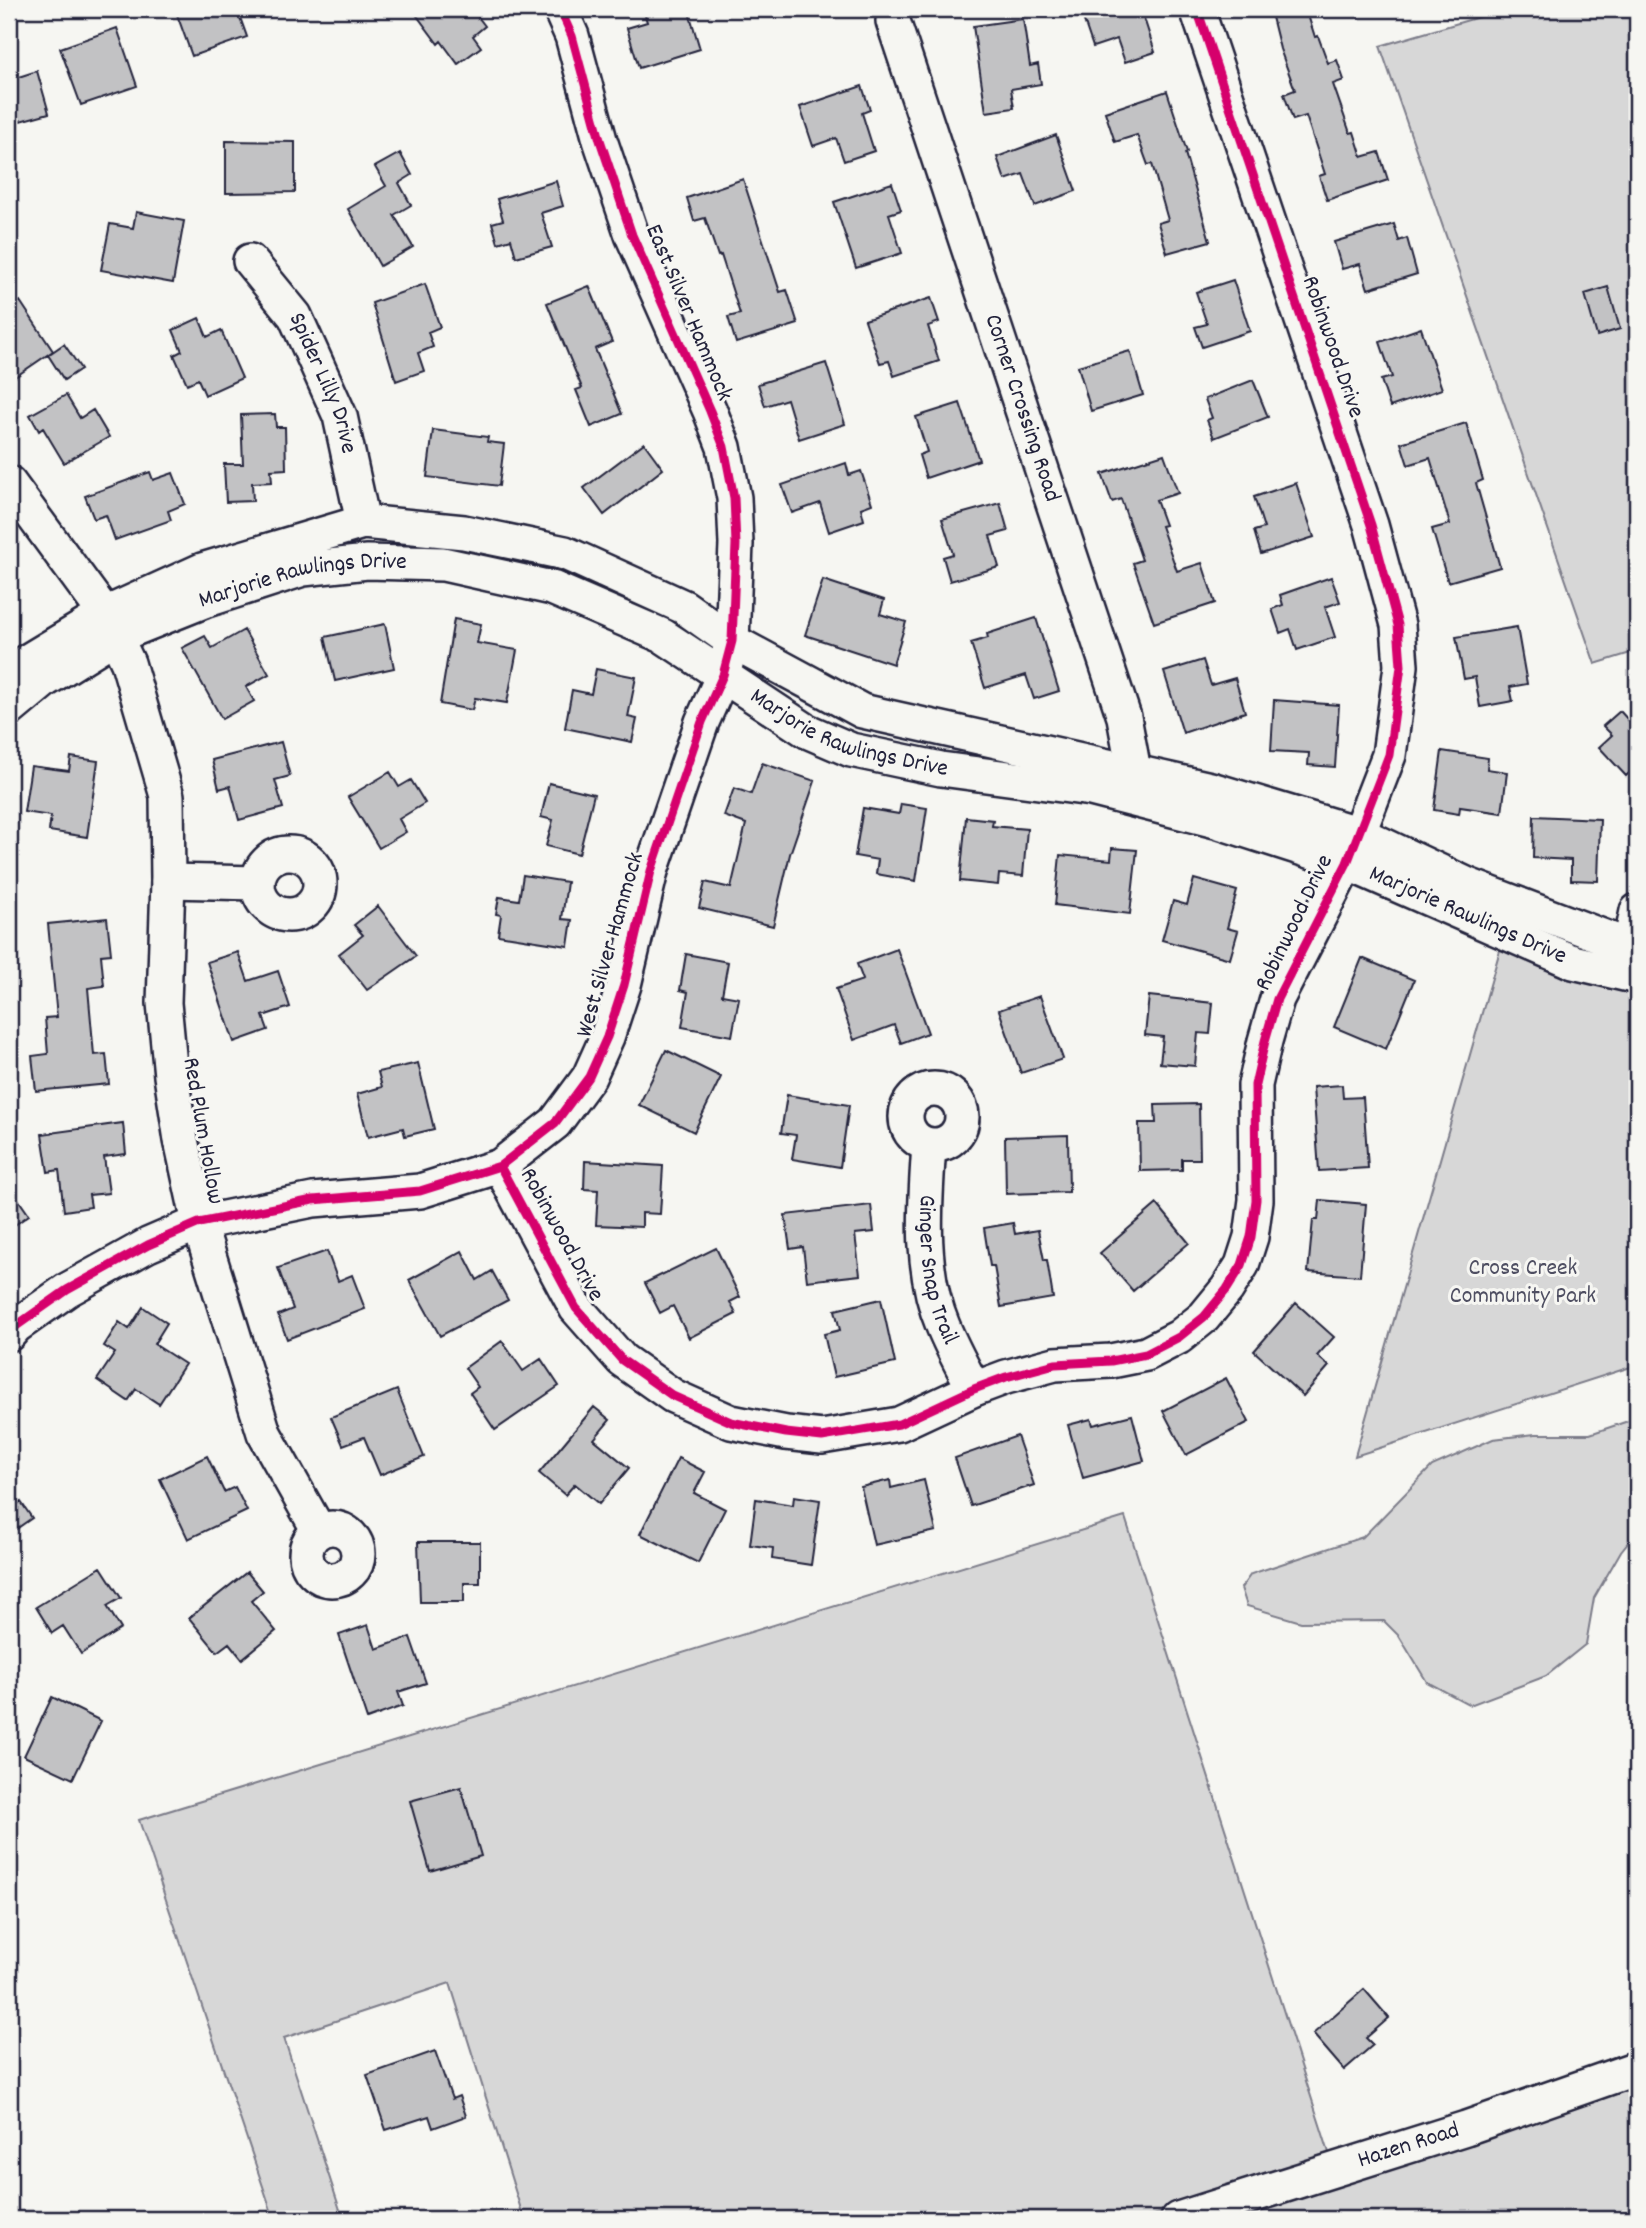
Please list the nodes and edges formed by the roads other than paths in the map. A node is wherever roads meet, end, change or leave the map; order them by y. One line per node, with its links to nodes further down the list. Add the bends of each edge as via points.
1 (560, 9): 8 (street, East Silver Hammock, via 632,235 724,447 734,498 736,544)
2 (1197, 9): 13 (street, Robinwood Drive, via 1371,525 1398,625 1401,666 1389,755)
3 (893, 21): 12 (street, Corner Crossing Road, via 1124,717)
4 (250, 261): 6 (street, Spider Lilly Drive, via 295,316 340,416)
5 (9, 483): 7 (street, Red Plum Hollow)
6 (363, 522): 7 (street, Marjorie Rawlings Drive, via 202,570); 8 (street, Marjorie Rawlings Drive, via 464,532 565,553 684,607)
7 (109, 626): 9 (street, Marjorie Rawlings Drive); 10 (street, Marjorie Rawlings Drive, via 303,569 367,562 443,564 552,588 663,636); 11 (street, Marjorie Rawlings Drive); 14 (street, Red Plum Hollow, via 128,663 167,796)
8 (732, 641): 10 (street, West Silver Hammock); 12 (street, Marjorie Rawlings Drive, via 862,711)
9 (9, 672)
10 (723, 675): 12 (street, Marjorie Rawlings Drive, via 807,731 851,750 941,769 1091,789); 19 (street, West Silver Hammock, via 702,722 652,870 624,985 589,1077 555,1123)
11 (9, 710)
12 (1133, 785): 13 (street, Marjorie Rawlings Drive, via 1216,821)
13 (1353, 848): 17 (street, Marjorie Rawlings Drive, via 1573,962); 22 (street, Robinwood Drive, via 1277,999 1255,1085 1256,1200 1251,1237 1242,1265 1227,1289 1204,1317 1146,1354 1055,1364)
14 (168, 881): 15 (street); 20 (street, Red Plum Hollow, via 166,1015 171,1076)
15 (258, 883)
16 (1637, 911): 17 (street)
17 (1632, 961)
18 (929, 1145): 22 (street, Ginger Snap Trail, via 924,1219 929,1274 942,1324)
19 (500, 1166): 20 (street, West Silver Hammock, via 420,1191 313,1200); 22 (street, Robinwood Drive, via 576,1308 622,1360 673,1396 731,1422 822,1437 900,1424)
20 (199, 1223): 21 (street, West Silver Hammock, via 67,1290); 23 (street, Red Plum Hollow, via 264,1433)
21 (9, 1334)
22 (974, 1389)
23 (319, 1531)
24 (1637, 2067): 25 (street, Hazen Road, via 1466,2128)
25 (1178, 2219)

